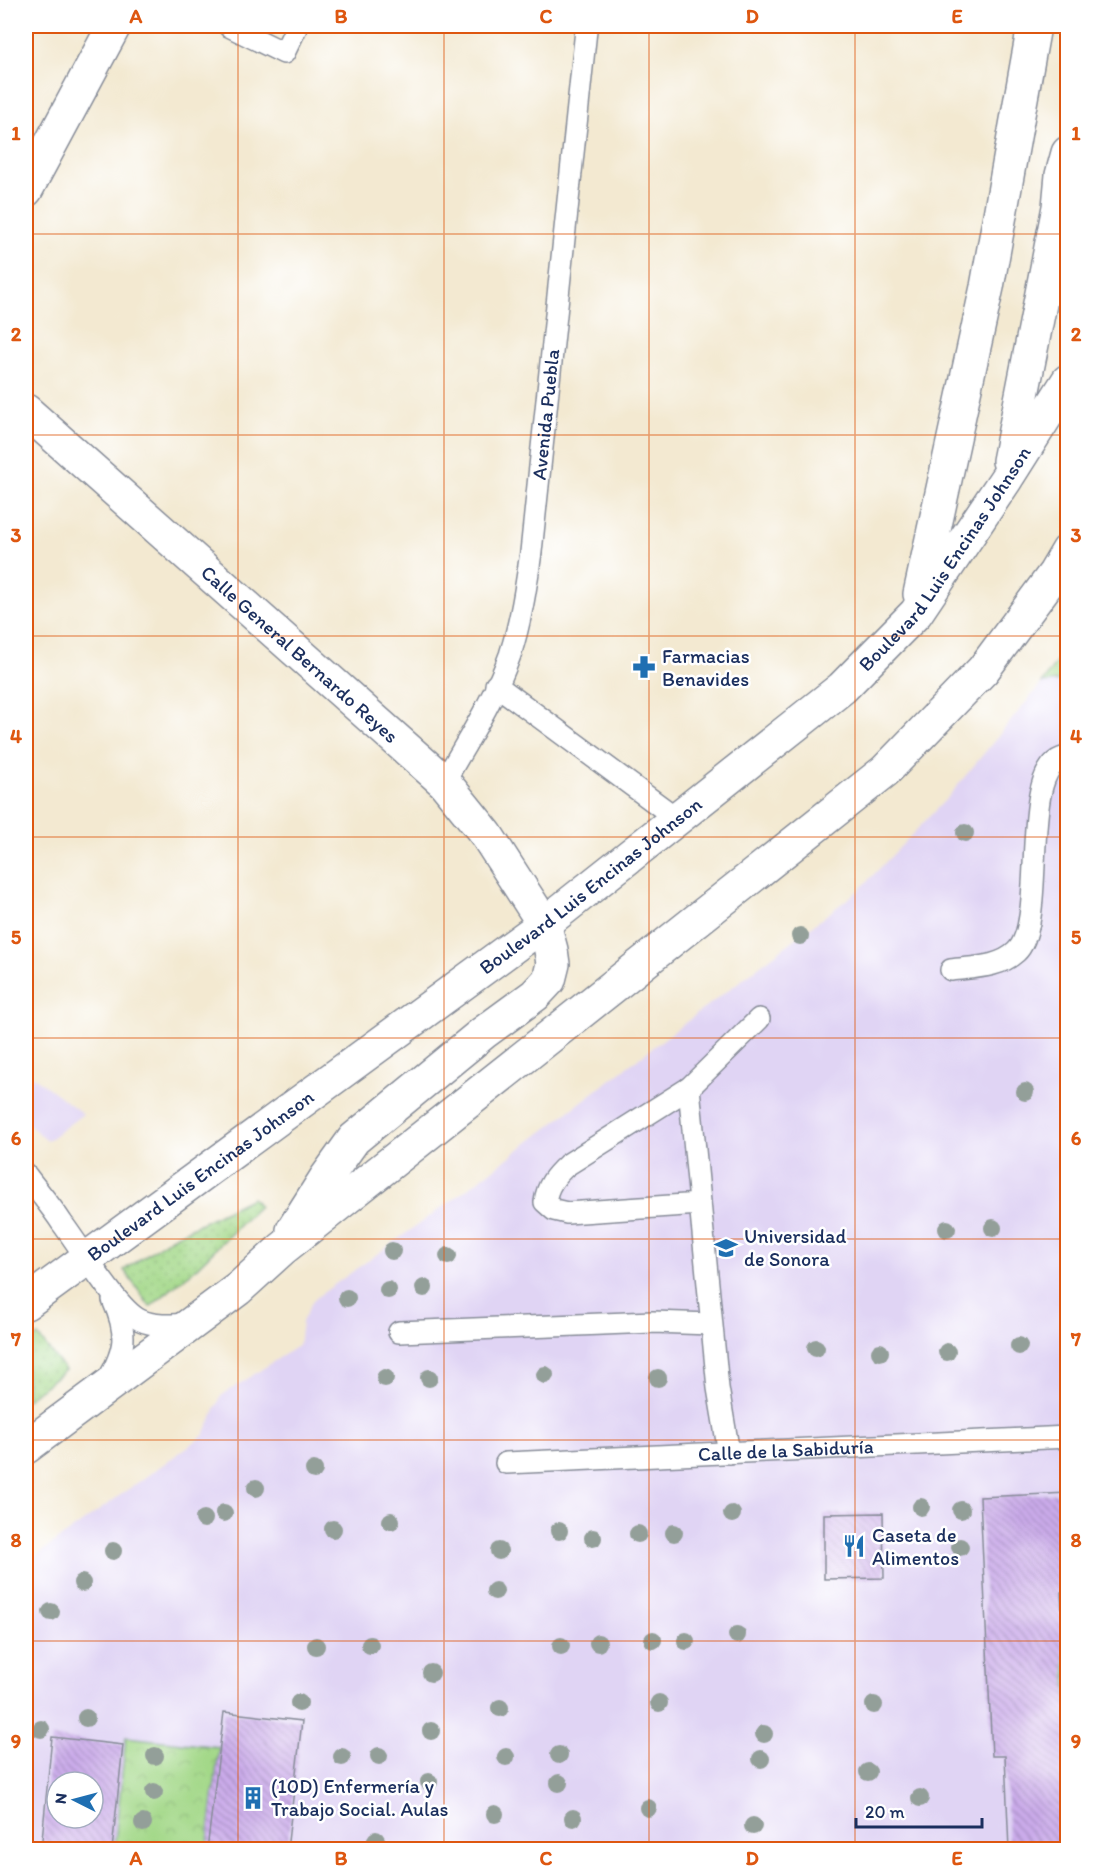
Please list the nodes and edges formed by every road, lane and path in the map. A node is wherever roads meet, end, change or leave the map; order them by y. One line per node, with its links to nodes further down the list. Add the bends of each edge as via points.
1 (114, 26): 7 (main road)
2 (229, 26): 3 (lane, via 284,53)
3 (297, 26)
4 (1034, 26): 12 (main road, via 987,287)
5 (585, 30): 13 (lane, Avenida Puebla, via 528,572 522,612)
6 (1068, 153): 10 (main road)
7 (26, 190)
8 (1068, 381): 10 (main road, Boulevard Luis Encinas Johnson)
9 (26, 411): 15 (main road, Calle General Bernardo Reyes)
10 (1006, 479): 12 (main road, Boulevard Luis Encinas Johnson)
11 (1068, 551): 23 (main road, via 983,670 885,771)
12 (916, 613): 16 (main road, Boulevard Luis Encinas Johnson, via 842,688)
13 (496, 685): 15 (lane, Avenida Puebla); 16 (lane)
14 (1065, 757): 18 (lane, via 1050,768 1039,796 1031,906 1018,951 1000,963)
15 (444, 782): 17 (main road, Calle General Bernardo Reyes, via 486,834)
16 (676, 818): 17 (main road, Boulevard Luis Encinas Johnson)
17 (544, 924): 23 (main road, Calle General Bernardo Reyes, via 553,964 549,980 354,1139); 24 (main road, Boulevard Luis Encinas Johnson)
18 (951, 970)
19 (759, 1018): 20 (lane)
20 (689, 1088): 22 (lane); 22 (lane, via 567,1165 547,1190 545,1202 554,1210 567,1213)
21 (26, 1175): 24 (lane)
22 (700, 1204): 27 (lane)
23 (282, 1249): 26 (main road)
24 (88, 1259): 25 (main road, Boulevard Luis Encinas Johnson); 26 (lane, via 138,1320 153,1324); 29 (lane, via 122,1322 124,1340 119,1361)
25 (26, 1303)
26 (192, 1323): 29 (main road)
27 (711, 1324): 28 (lane, via 653,1322); 32 (lane)
28 (399, 1332)
29 (104, 1389): 31 (main road)
30 (1068, 1437): 32 (lane, Calle de la Sabiduría)
31 (26, 1447)
32 (729, 1453): 33 (lane, Calle de la Sabiduría)
33 (506, 1463)

